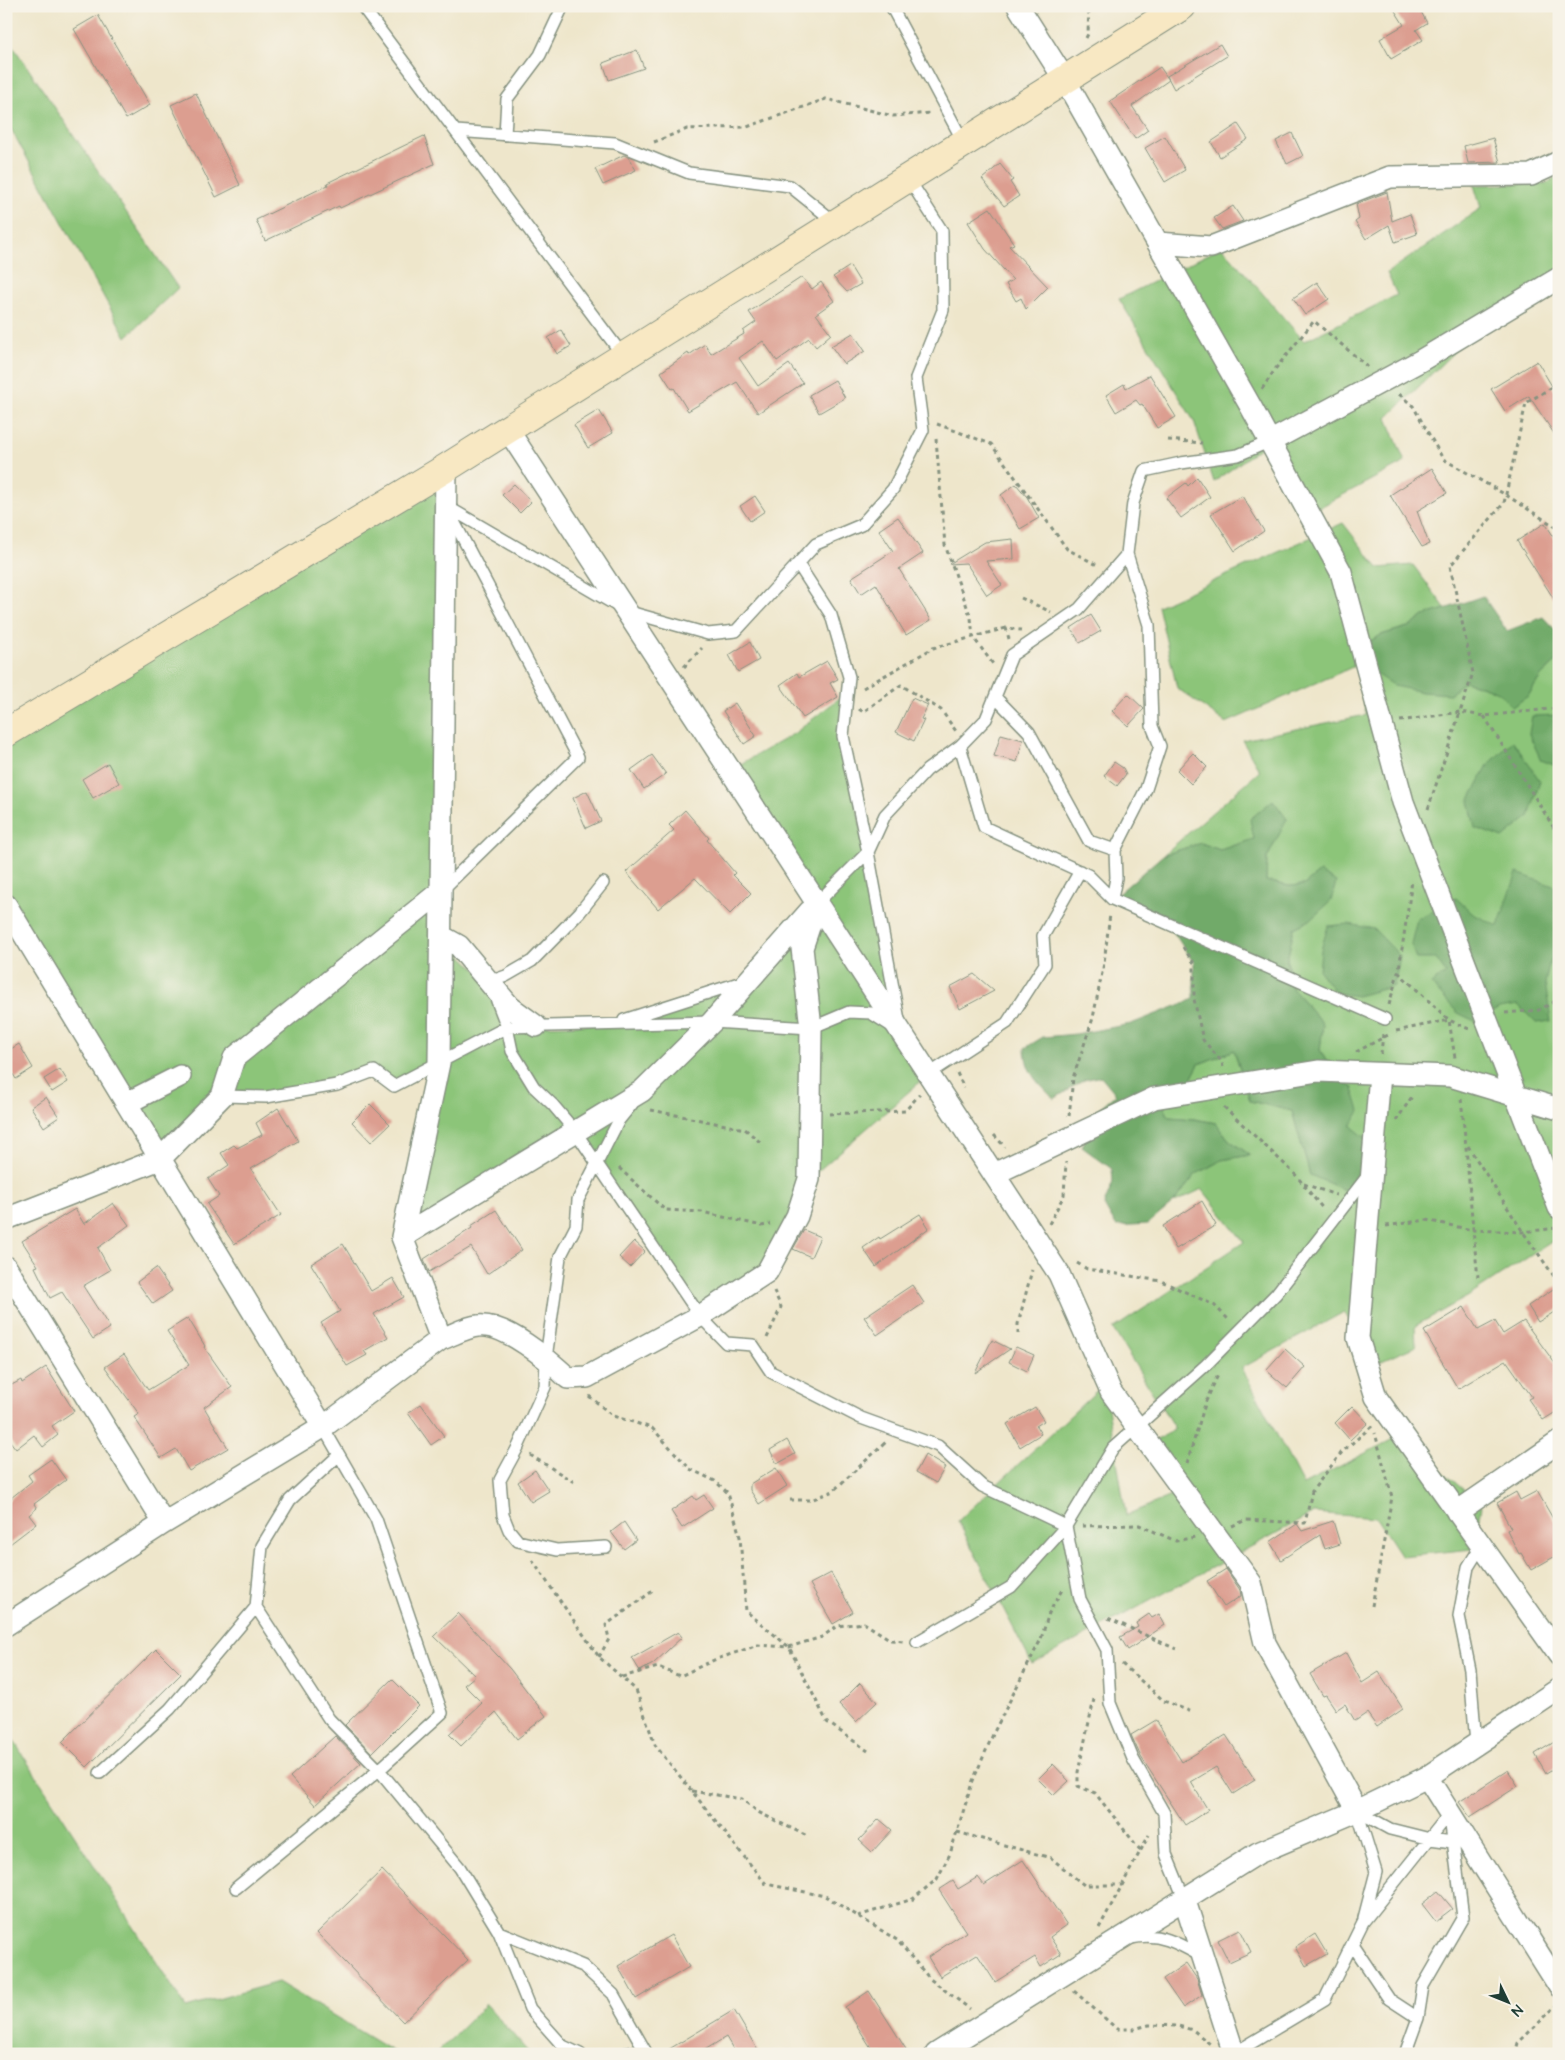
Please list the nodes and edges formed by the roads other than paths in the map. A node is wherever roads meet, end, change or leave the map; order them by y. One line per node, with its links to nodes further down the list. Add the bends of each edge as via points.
1 (362, 6): 7 (lane)
2 (563, 6): 8 (lane, via 540,55 507,98)
3 (891, 6): 9 (lane)
4 (1018, 6): 6 (street)
5 (1182, 6): 6 (main road)
6 (1065, 80): 9 (main road); 13 (street)
7 (456, 132): 8 (lane); 15 (lane)
8 (505, 135): 12 (lane, via 615,143 688,173 790,186)
9 (964, 143): 11 (main road)
10 (1559, 162): 13 (street, via 1531,175 1390,177 1212,247)
11 (908, 178): 12 (main road); 21 (lane, via 942,231 943,310 916,378 923,430 893,489 861,525 816,544)
12 (836, 223): 15 (main road)
13 (1158, 243): 17 (street)
14 (1559, 278): 17 (street, via 1420,361)
15 (624, 357): 16 (main road)
16 (508, 430): 18 (main road); 22 (street)
17 (1271, 441): 20 (lane, via 1238,454 1144,472 1133,503); 48 (street, via 1341,572 1403,802)
18 (446, 468): 19 (street); 24 (main road)
19 (446, 506): 22 (lane); 30 (street); 30 (lane, via 578,757)
20 (1127, 554): 23 (lane, via 1080,609 1012,655); 26 (lane, via 1149,625 1152,726 1160,746 1146,789)
21 (798, 564): 22 (lane, via 736,631 708,634); 27 (lane, via 831,615 848,677 843,736)
22 (626, 610): 32 (street)
23 (995, 697): 25 (lane, via 986,719); 26 (lane, via 1028,732 1089,841)
24 (6, 733)
25 (962, 744): 27 (lane, via 927,770 885,815); 28 (lane, via 984,827)
26 (1115, 850): 31 (lane, via 1116,878)
27 (868, 852): 32 (lane); 43 (lane)
28 (1080, 871): 31 (lane); 47 (lane, via 1043,936 1045,964 1007,1023)
29 (603, 883): 36 (lane, via 580,912 532,961)
30 (441, 891): 34 (street); 49 (street, via 234,1058)
31 (1112, 899): 37 (lane)
32 (817, 903): 35 (street); 42 (street, via 802,948); 43 (street)
33 (6, 905): 51 (street)
34 (441, 936): 36 (street, via 459,946); 44 (street)
35 (749, 980): 38 (street); 39 (lane)
36 (489, 982): 40 (lane); 41 (street, via 510,1007)
37 (1385, 1019)
38 (712, 1022): 39 (lane); 42 (lane); 50 (street)
39 (611, 1024): 41 (lane)
40 (508, 1026): 41 (lane); 44 (lane); 53 (lane, via 512,1051 534,1087)
41 (536, 1026)
42 (811, 1028): 43 (lane, via 856,1012 871,1013); 62 (street, via 809,1179 797,1216 767,1272)
43 (901, 1032): 47 (street)
44 (439, 1063): 49 (lane, via 394,1086 374,1071 337,1085 266,1097); 60 (street)
45 (1380, 1074): 48 (street, via 1450,1076); 56 (street); 57 (street, via 1318,1072 1224,1096 1154,1098)
46 (180, 1076): 51 (street)
47 (933, 1081): 57 (street)
48 (1515, 1095): 52 (street); 58 (street)
49 (222, 1096): 54 (street)
50 (636, 1098): 53 (street); 55 (lane, via 619,1120)
51 (127, 1103): 54 (street)
52 (1559, 1108)
53 (575, 1131): 55 (lane); 60 (street)
54 (160, 1159): 59 (street); 65 (street)
55 (597, 1164): 62 (lane); 64 (lane, via 578,1200 576,1226 560,1257)
56 (1372, 1170): 66 (lane, via 1276,1294 1206,1365); 69 (street, via 1358,1338 1376,1398)
57 (994, 1174): 66 (street, via 1059,1274 1111,1392)
58 (1559, 1208)
59 (6, 1219)
60 (402, 1238): 63 (street)
61 (6, 1267): 70 (street)
62 (700, 1316): 64 (street, via 587,1377 568,1378); 71 (lane, via 726,1342 753,1345 771,1372 861,1418 938,1446 982,1486)
63 (442, 1339): 64 (street, via 479,1325 501,1330); 65 (street)
64 (546, 1358): 73 (lane, via 545,1387 500,1480 503,1515 518,1541 557,1550)
65 (323, 1427): 68 (lane); 70 (street)
66 (1137, 1428): 71 (lane, via 1113,1448); 83 (street, via 1252,1583 1265,1643)
67 (1559, 1442): 69 (street)
68 (339, 1455): 74 (lane, via 290,1500 262,1546); 80 (lane, via 376,1519 442,1713)
69 (1457, 1512): 72 (street)
70 (164, 1523): 75 (street)
71 (1066, 1526): 76 (lane, via 1010,1587); 88 (lane, via 1080,1599 1107,1650 1110,1703 1133,1759 1164,1813 1166,1854)
72 (1481, 1546): 77 (street); 79 (lane, via 1468,1567 1459,1616 1470,1670)
73 (606, 1547)
74 (256, 1607): 80 (lane, via 329,1719); 81 (lane, via 170,1709)
75 (6, 1625)
76 (917, 1642)
77 (1559, 1655)
78 (1559, 1690): 79 (street)
79 (1476, 1744): 82 (street)
80 (380, 1770): 87 (lane); 90 (lane, via 460,1868)
81 (100, 1773)
82 (1427, 1776): 83 (street); 84 (street)
83 (1357, 1811): 85 (lane, via 1390,1828); 88 (street, via 1258,1853); 89 (lane, via 1376,1872)
84 (1450, 1813): 85 (lane); 86 (street)
85 (1430, 1838): 86 (lane); 89 (lane)
86 (1461, 1843): 94 (street); 95 (lane, via 1463,1917 1423,1986)
87 (236, 1888)
88 (1184, 1898): 91 (street); 93 (street)
89 (1363, 1922): 92 (lane)
90 (499, 1932): 96 (lane, via 583,1966 613,1994); 98 (lane, via 530,2008 563,2046)
91 (1116, 1941): 93 (lane, via 1144,1935 1167,1938); 100 (street)
92 (1352, 1944): 95 (lane, via 1389,1999); 97 (lane, via 1325,1999)
93 (1203, 1956): 97 (street)
94 (1559, 1986)
95 (1418, 2018): 101 (lane)
96 (646, 2052): 99 (lane)
97 (1228, 2052)
98 (580, 2054)
99 (624, 2054)
100 (936, 2054)
101 (1405, 2054)

